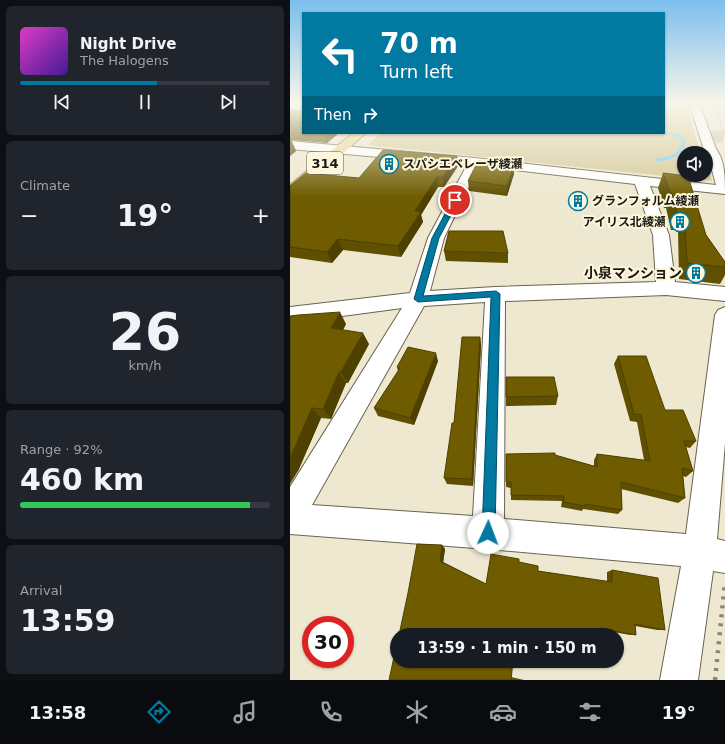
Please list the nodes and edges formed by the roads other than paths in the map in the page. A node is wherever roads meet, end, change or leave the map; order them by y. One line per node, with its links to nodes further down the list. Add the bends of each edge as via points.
1 (359, 134): 4 (main road, 314)
2 (707, 134): 7 (street, via 710,150 714,154)
3 (290, 144): 4 (street)
4 (341, 149): 5 (street); 8 (main road, 314)
5 (475, 162): 6 (street); 12 (street, via 436,238)
6 (641, 180): 7 (street); 9 (street, via 661,235)
7 (725, 190)
8 (290, 192)
9 (666, 288): 10 (street); 11 (street)
10 (496, 294): 12 (street); 17 (street)
11 (725, 294)
12 (418, 299): 13 (street); 15 (street)
13 (290, 315)
14 (725, 315): 18 (street)
15 (290, 515)
16 (290, 519): 17 (street)
17 (488, 533): 18 (street)
18 (712, 554): 19 (street)
19 (678, 680)

